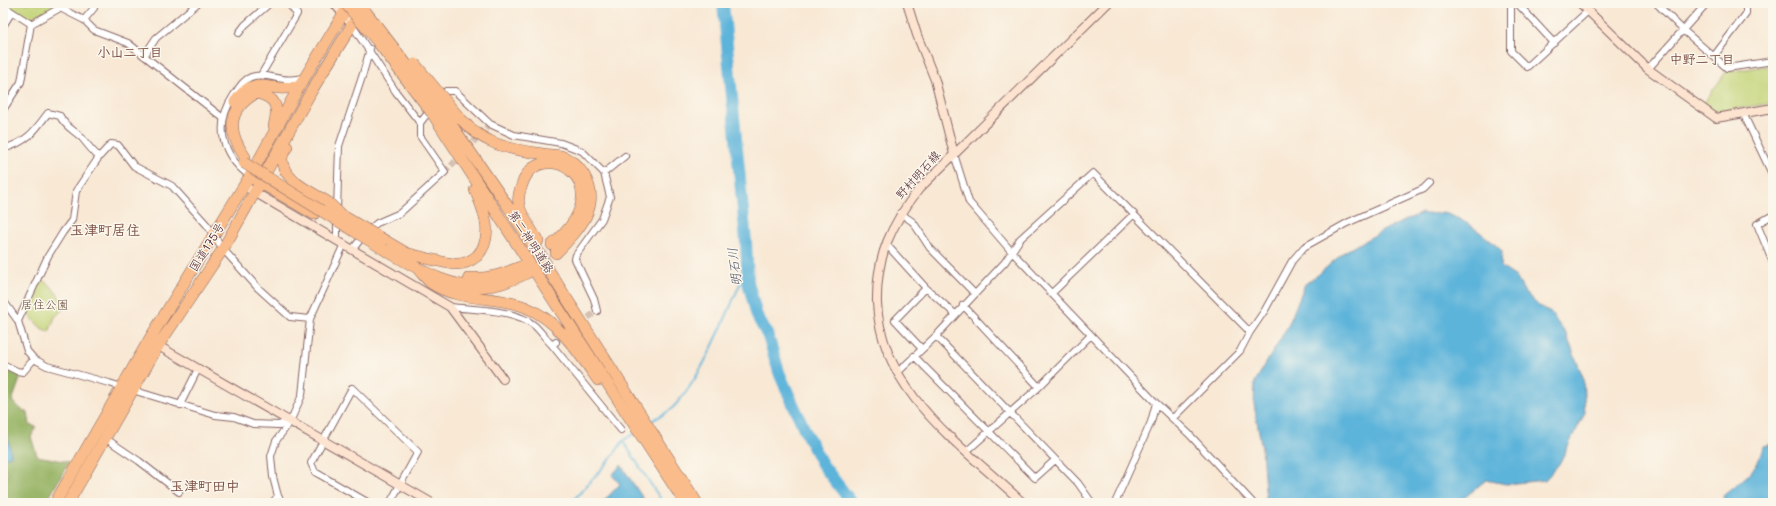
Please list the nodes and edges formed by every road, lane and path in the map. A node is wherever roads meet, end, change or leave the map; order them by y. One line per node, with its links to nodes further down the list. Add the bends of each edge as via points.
1 (95, 3): 21 (street)
2 (198, 3): 29 (street, via 156,38)
3 (270, 3): 26 (street, via 245,25)
4 (288, 3): 33 (street, via 297,14)
5 (334, 3): 18 (street)
6 (350, 3): 18 (highway, 国道175号)
7 (359, 3): 36 (highway, bridge, via 403,50)
8 (366, 3): 23 (highway, 国道175号)
9 (907, 3): 44 (street, 野村明石線, via 935,80)
10 (1108, 3): 44 (street)
11 (1510, 3): 27 (street, via 1511,51 1527,67)
12 (1518, 3): 27 (street)
13 (1580, 3): 19 (street)
14 (1656, 3): 25 (street)
15 (1707, 3): 25 (street)
16 (1746, 3): 30 (street, via 1746,14)
17 (3, 6): 20 (street)
18 (344, 9): 23 (street); 34 (highway, 国道175号); 36 (highway, 第二神明道路, bridge)
19 (1588, 11): 27 (street); 32 (street)
20 (12, 12): 22 (street); 24 (street)
21 (84, 20): 22 (street, via 60,8); 29 (street, via 94,30 128,43)
22 (31, 24): 38 (street, via 21,82)
23 (352, 25): 28 (street); 42 (highway, 国道175号)
24 (3, 26)
25 (1683, 30): 30 (street); 32 (street)
26 (239, 34)
27 (1554, 42)
28 (370, 49): 41 (street, via 396,92); 63 (street, via 339,146)
29 (144, 56): 40 (street)
30 (1714, 56): 31 (street, via 1727,68)
31 (1773, 61)
32 (1648, 69): 39 (street, via 1716,118)
33 (261, 75): 34 (street, via 294,81); 40 (street, via 242,84)
34 (306, 77): 35 (highway, 国道175号)
35 (299, 87): 47 (highway, 国道175号); 48 (highway, via 261,85 244,90 235,101 227,116 226,134 234,154)
36 (437, 106): 51 (highway, 第二神明道路); 72 (highway, 第二神明道路, via 509,208); 72 (highway, via 459,117 489,141 507,147 561,156 580,168 590,187 590,210 578,229 554,249 581,210 582,193 579,179 564,165 546,163 532,169 524,178 519,197 520,208 554,266)
37 (1773, 108): 39 (street)
38 (3, 110)
39 (1743, 113): 52 (street)
40 (223, 118): 50 (street, via 221,129 228,153 242,171)
41 (420, 123): 49 (street, via 446,91 455,91 490,124 514,135 561,143 582,151); 67 (street, via 420,136 445,172 400,213 377,223 366,232)
42 (290, 131): 53 (highway, 国道175号); 59 (highway, bridge, via 282,158 286,171 296,183 329,203)
43 (3, 150): 45 (street, via 32,135 48,113 60,116 64,124)
44 (954, 154): 57 (street, 野村明石線, via 919,189); 68 (street, via 969,202)
45 (99, 156): 62 (street, via 111,144 118,145 134,166 172,186); 82 (street, via 76,191 72,220 48,256)
46 (625, 156): 49 (street)
47 (260, 159): 48 (highway, via 277,115 274,102 268,95 256,93 244,99 234,113 232,129); 50 (highway, 国道175号)
48 (244, 160): 59 (highway); 61 (highway, bridge)
49 (604, 173): 79 (street, via 610,196 602,219 575,259)
50 (250, 176): 53 (highway); 55 (highway, 国道175号)
51 (472, 176): 69 (highway, via 474,188 484,209 487,232 482,250 471,261 457,264); 98 (highway, 第二神明道路)
52 (1773, 176)
53 (261, 182): 56 (highway, 国道175号); 61 (highway, bridge, via 314,214)
54 (1429, 183): 83 (street, via 1423,189 1347,222 1304,247 1292,261)
55 (244, 186): 56 (street); 62 (highway, 国道175号)
56 (255, 192): 63 (street); 66 (highway, 国道175号)
57 (900, 213): 64 (street, 野村明石線); 74 (street, via 913,222 930,248)
58 (1134, 214): 68 (street, via 1093,173 1025,234); 75 (street); 83 (street)
59 (340, 215): 65 (highway, bridge)
60 (1773, 216): 70 (street, via 1757,224)
61 (345, 226): 65 (highway, bridge)
62 (215, 237): 66 (street); 86 (highway, 国道175号)
63 (340, 242): 67 (street); 81 (street)
64 (886, 244): 73 (street); 92 (street, 野村明石線, via 878,276 878,312 887,353)
65 (384, 245): 69 (highway); 71 (highway)
66 (222, 249): 81 (street, via 258,288 290,317); 86 (highway, 国道175号)
67 (353, 249): 78 (street)
68 (1011, 251): 74 (street, via 1005,262); 75 (street)
69 (406, 253): 71 (highway, via 422,263 461,277 479,279 525,270 507,282 488,286 462,285)
70 (1773, 263)
71 (418, 269): 98 (highway, via 430,282 457,295 525,306 543,316 558,328)
72 (560, 287): 98 (highway, 第二神明道路)
73 (926, 288): 80 (street); 87 (street, via 895,320)
74 (974, 293): 77 (street)
75 (1052, 293): 84 (street)
76 (3, 300): 82 (street)
77 (963, 305): 80 (street); 94 (street)
78 (450, 308): 93 (street); 102 (street, via 501,312 534,325 554,344)
79 (597, 311)
80 (955, 314): 85 (street)
81 (310, 319): 101 (street, via 302,395)
82 (18, 321): 89 (street, via 27,351)
83 (1250, 332): 100 (street, via 1240,351)
84 (1091, 335): 94 (street); 96 (street)
85 (936, 336): 87 (street); 99 (street)
86 (153, 343): 91 (street); 95 (highway, 国道175号)
87 (922, 349): 88 (street)
88 (914, 356): 92 (street); 103 (street)
89 (34, 359): 90 (street, via 23,372); 95 (street, via 48,366)
90 (3, 364)
91 (198, 369): 97 (street); 101 (street)
92 (897, 373): 106 (street, 野村明石線, via 931,417)
93 (503, 379)
94 (1039, 387): 99 (street)
95 (127, 388): 97 (street); 104 (highway, 国道175号); 113 (highway, 国道175号)
96 (1156, 403): 100 (street); 124 (street, via 1151,422)
97 (180, 405): 101 (street, via 253,424 278,425)
98 (629, 410): 108 (highway, 第二神明道路); 108 (highway, 第二神明道路, via 653,452)
99 (1010, 413): 103 (street); 107 (street)
100 (1173, 418): 112 (street)
101 (290, 422): 105 (street); 111 (street, via 276,441 272,456 273,477)
102 (621, 430)
103 (989, 431): 106 (street); 107 (street, via 1035,478)
104 (104, 438): 110 (street); 114 (highway, 国道175号)
105 (322, 441): 109 (street); 109 (street, via 352,388 418,452); 117 (street, via 311,463 315,472)
106 (967, 451): 122 (street, 野村明石線)
107 (1055, 460): 123 (street, via 1078,483)
108 (665, 463): 120 (highway, 第二神明道路); 121 (highway, 第二神明道路)
109 (400, 485): 118 (street); 119 (street)
110 (179, 492)
111 (278, 496): 115 (street); 116 (street)
112 (1248, 498): 125 (street); 126 (street)
113 (55, 503)
114 (68, 503)
115 (272, 503)
116 (282, 503)
117 (369, 503)
118 (390, 503)
119 (432, 503)
120 (685, 503)
121 (697, 503)
122 (1023, 503)
123 (1092, 503)
124 (1115, 503)
125 (1242, 503)
126 (1252, 503)

